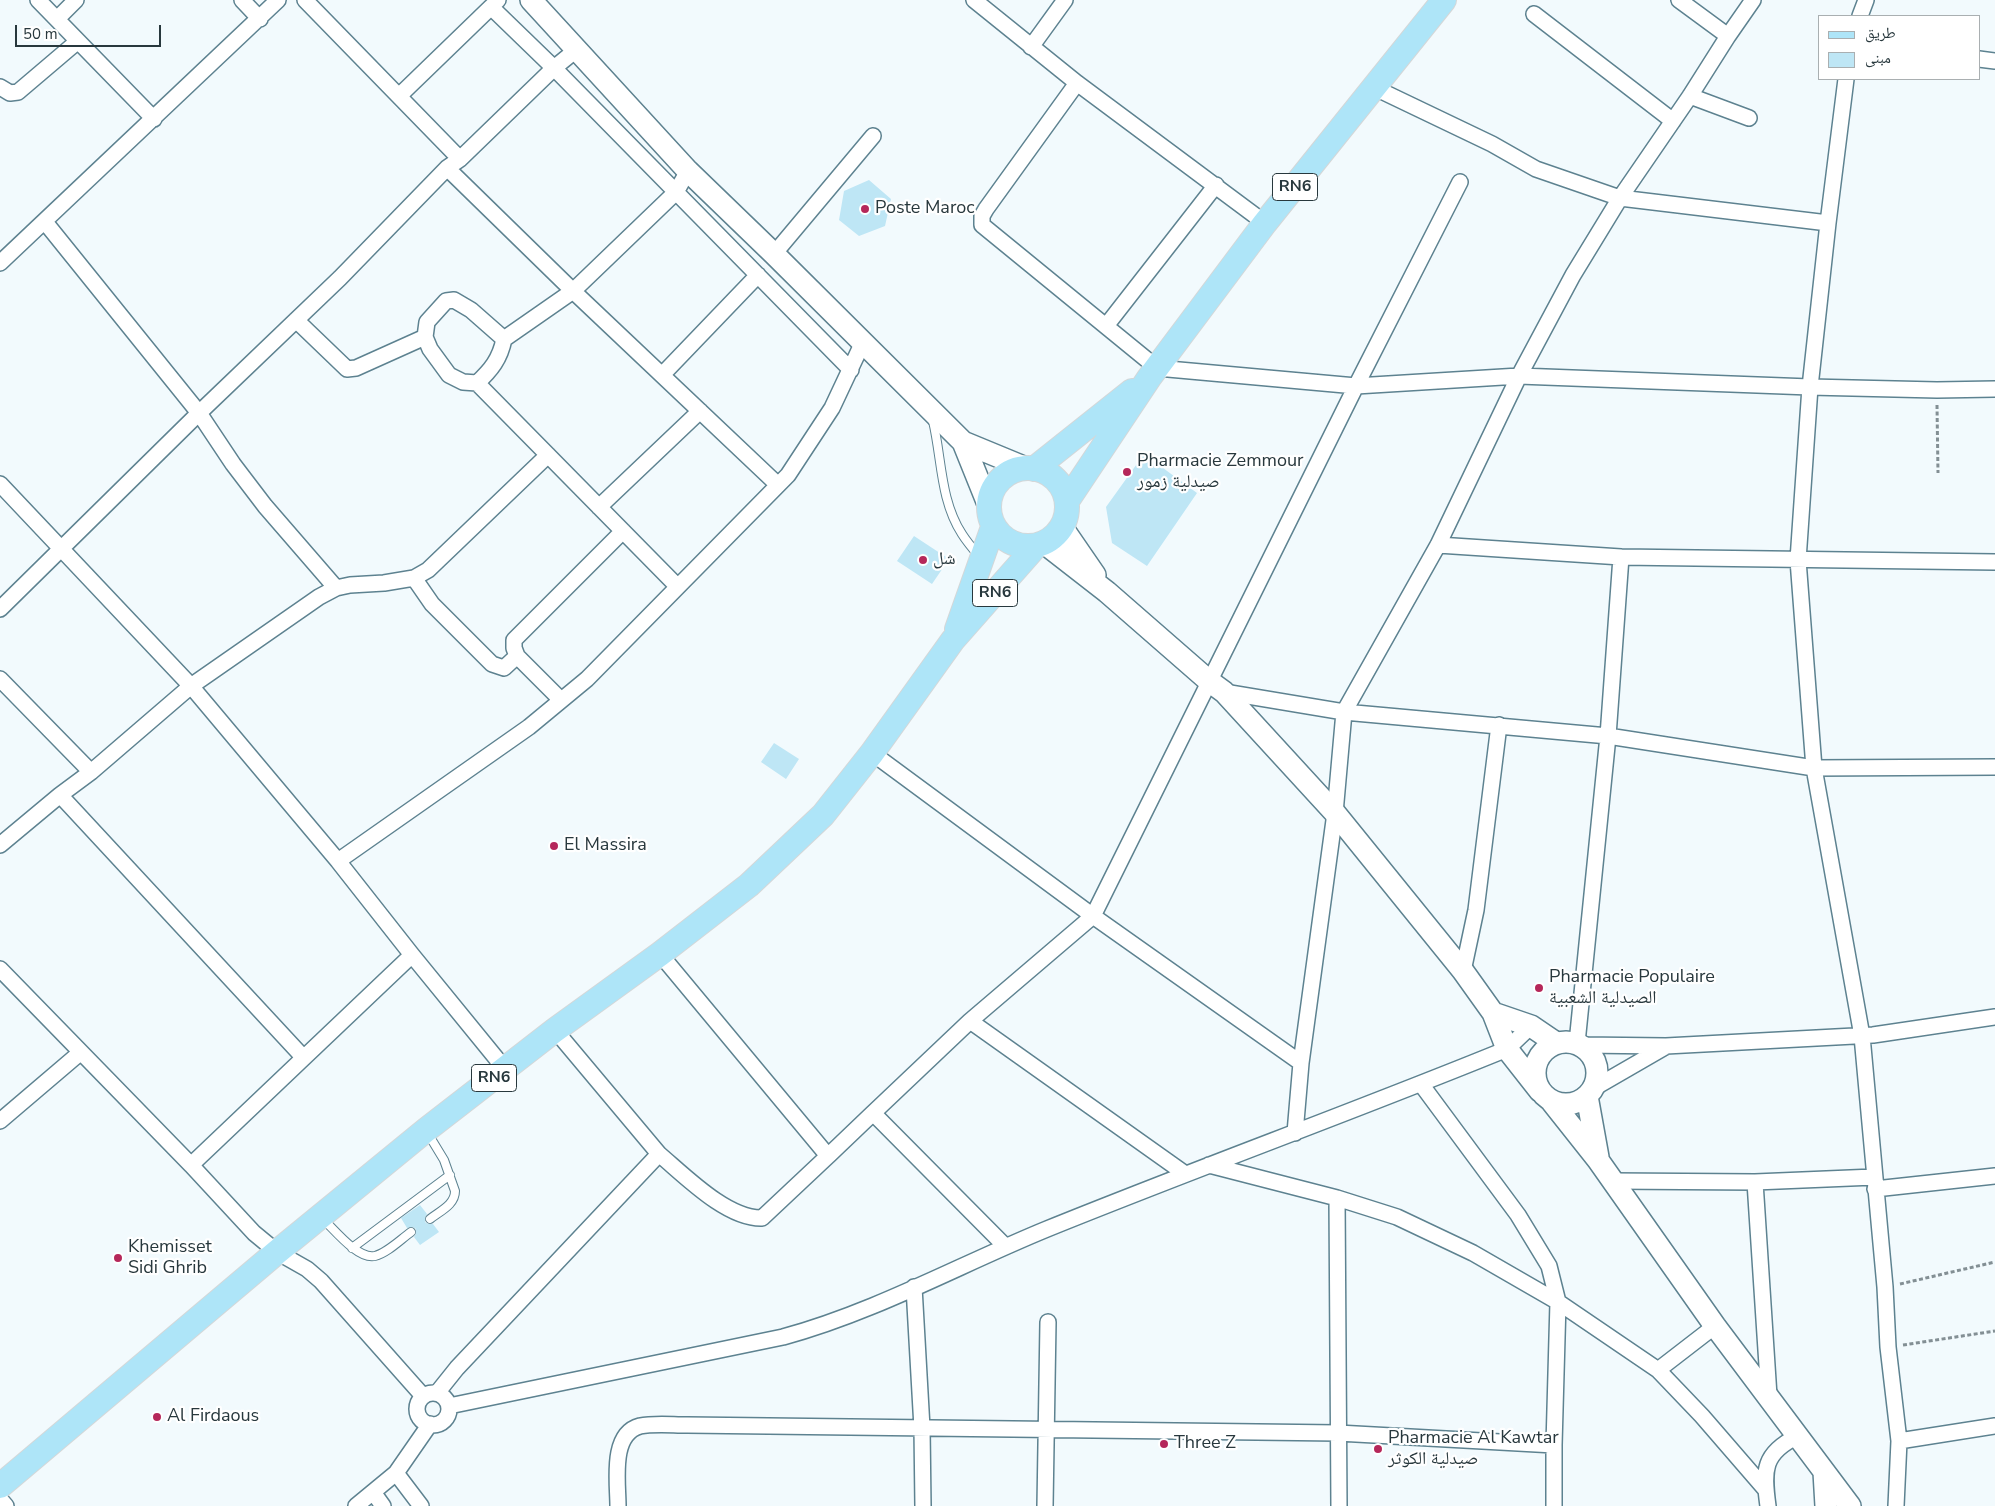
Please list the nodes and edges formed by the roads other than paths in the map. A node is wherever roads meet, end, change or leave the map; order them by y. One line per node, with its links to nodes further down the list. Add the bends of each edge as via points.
1 (38, 0): 17 (street)
2 (76, 0): 17 (street)
3 (242, 0): 16 (street)
4 (278, 0): 16 (street)
5 (305, 0): 29 (street)
6 (531, 0): 21 (main road)
7 (974, 0): 20 (street)
8 (1065, 0): 20 (street)
9 (1444, 0): 28 (main road, RN6)
10 (1679, 0): 18 (street)
11 (1754, 0): 18 (street)
12 (1866, 0): 15 (street)
13 (495, 4): 24 (street); 29 (street)
14 (1534, 14): 33 (street)
15 (1860, 15)
16 (260, 18): 32 (street)
17 (57, 19): 19 (street)
18 (1728, 36): 30 (street)
19 (78, 41): 27 (street, via 18,92 10,93); 32 (street)
20 (1031, 47): 26 (street)
21 (576, 50): 24 (street); 36 (main road)
22 (1980, 59): 23 (street)
23 (1995, 61)
24 (554, 68): 35 (street); 39 (street)
25 (1846, 80): 42 (street)
26 (1077, 83): 38 (street); 49 (street, via 982,216 982,224)
27 (0, 87)
28 (1375, 88): 40 (street, via 1492,144 1536,169); 43 (main road, RN6)
29 (399, 96): 35 (street)
30 (1690, 96): 31 (street); 33 (street)
31 (1749, 118)
32 (154, 119): 41 (street)
33 (1673, 121): 40 (street)
34 (874, 136): 44 (street)
35 (454, 163): 47 (street); 48 (street)
36 (688, 171): 39 (street); 44 (main road)
37 (1460, 182): 58 (street)
38 (1216, 185): 43 (street); 49 (street)
39 (676, 192): 46 (street); 47 (street)
40 (1620, 198): 42 (street); 56 (street, via 1573,275)
41 (45, 222): 45 (street); 62 (street)
42 (1828, 223): 59 (street)
43 (1265, 224): 54 (main road, RN6)
44 (774, 254): 52 (main road)
45 (0, 263)
46 (758, 276): 53 (street); 55 (street)
47 (573, 291): 51 (street); 55 (street)
48 (296, 320): 50 (street, via 347,370); 62 (street)
49 (1106, 326): 54 (street)
50 (425, 337): 51 (street, via 427,322 446,301 454,300 471,310); 57 (street, via 449,376)
51 (504, 339): 57 (street, via 494,367)
52 (863, 342): 53 (street); 61 (main road)
53 (851, 370): 68 (street, via 832,408)
54 (1153, 373): 58 (street); 66 (main road, RN6); 69 (main road, RN6)
55 (662, 375): 63 (street)
56 (1519, 376): 58 (street); 59 (street); 76 (street)
57 (477, 384): 65 (street)
58 (1356, 386): 91 (street)
59 (1810, 387): 60 (street); 80 (street)
60 (1995, 389)
61 (929, 407): 64 (main road); 79 (lane, via 950,510 962,534)
62 (199, 412): 77 (street); 84 (street, via 265,506)
63 (700, 412): 68 (street); 71 (street)
64 (963, 442): 66 (main road); 70 (main road)
65 (548, 455): 71 (street); 82 (street, via 428,570)
66 (1030, 468): 69 (main road, via 1046,472 1056,480); 70 (main road, RN6, via 1004,475 996,483)
67 (0, 484): 77 (street)
68 (778, 485): 83 (street)
69 (1067, 501): 73 (main road, RN6)
70 (988, 504): 72 (main road)
71 (599, 507): 74 (street)
72 (993, 527): 75 (main road, via 1012,544 1024,547); 79 (main road, RN6)
73 (1062, 527): 75 (main road, RN6); 85 (main road)
74 (623, 530): 83 (street); 88 (street, via 514,640)
75 (1040, 545): 85 (main road); 87 (main road, RN6)
76 (1438, 545): 78 (street); 93 (street)
77 (62, 548): 86 (street); 90 (street)
78 (1621, 557): 80 (street); 95 (street)
79 (982, 560): 87 (main road, RN6)
80 (1798, 560): 81 (street); 98 (street)
81 (1995, 562)
82 (414, 578): 84 (street); 88 (street, via 432,604 492,664 504,668)
83 (677, 586): 92 (street, via 587,679)
84 (336, 588): 90 (street)
85 (1107, 592): 91 (main road)
86 (0, 609)
87 (953, 640): 96 (main road, RN6)
88 (517, 656): 92 (street)
89 (0, 679): 99 (street)
90 (191, 686): 99 (street); 103 (street)
91 (1216, 687): 93 (street); 101 (main road); 104 (street)
92 (561, 700): 103 (street, via 529,727)
93 (1344, 712): 94 (street); 101 (street)
94 (1499, 725): 95 (street); 108 (street, via 1476,910)
95 (1608, 736): 98 (street); 116 (street)
96 (872, 753): 104 (street); 105 (main road, RN6, via 822,815 783,854 749,885)
97 (1995, 766): 98 (street)
98 (1814, 768): 114 (street)
99 (91, 772): 100 (street)
100 (60, 795): 102 (street); 120 (street)
101 (1335, 813): 108 (main road); 121 (street)
102 (0, 845)
103 (338, 861): 106 (street)
104 (1093, 916): 111 (street); 121 (street)
105 (660, 954): 113 (main road, RN6); 131 (street)
106 (412, 955): 120 (street); 122 (street)
107 (0, 969): 119 (street)
108 (1463, 971): 109 (main road)
109 (1493, 1013): 112 (main road); 118 (main road)
110 (1995, 1017): 114 (street)
111 (970, 1021): 126 (street); 135 (street)
112 (1531, 1026): 115 (main road); 118 (street)
113 (555, 1030): 122 (main road, RN6); 130 (street)
114 (1862, 1036): 117 (street); 140 (street)
115 (1556, 1043): 116 (main road); 125 (main road, via 1538,1057 1535,1074)
116 (1579, 1044): 117 (street); 124 (main road, via 1590,1053 1596,1064 1597,1076)
117 (1666, 1046): 124 (street)
118 (1507, 1049): 123 (street); 125 (main road)
119 (81, 1052): 127 (street); 133 (street)
120 (303, 1057): 133 (street)
121 (1301, 1064): 129 (street)
122 (505, 1069): 128 (main road, RN6)
123 (1421, 1084): 129 (street); 149 (street, via 1533,1238 1549,1266)
124 (1591, 1092): 125 (main road, via 1577,1103 1564,1104); 132 (main road)
125 (1546, 1096): 132 (main road)
126 (873, 1113): 131 (street); 145 (street)
127 (0, 1122)
128 (426, 1130): 136 (lane); 142 (main road, RN6)
129 (1295, 1133): 134 (street)
130 (659, 1154): 131 (street, via 695,1185 737,1214 750,1218 762,1218); 153 (street)
131 (828, 1156)
132 (1598, 1160): 138 (main road)
133 (191, 1165): 147 (street, via 254,1233)
134 (1209, 1166): 135 (street); 141 (street)
135 (1184, 1173): 145 (street)
136 (450, 1175): 143 (lane, via 455,1191 453,1200); 146 (lane)
137 (1995, 1176): 140 (street)
138 (1612, 1181): 139 (street); 151 (main road)
139 (1755, 1182): 140 (street); 154 (street)
140 (1874, 1183): 162 (street)
141 (1337, 1198): 149 (street, via 1397,1217 1473,1253); 160 (street)
142 (321, 1217): 146 (lane); 147 (main road, RN6)
143 (430, 1219)
144 (411, 1232): 146 (lane, via 375,1256 363,1255)
145 (1005, 1246): 148 (street)
146 (352, 1248)
147 (277, 1252): 153 (street, via 321,1281); 166 (main road, RN6)
148 (914, 1287): 155 (street, via 853,1315 782,1337); 158 (street)
149 (1558, 1302): 152 (street); 163 (street)
150 (1048, 1322): 159 (street)
151 (1715, 1326): 152 (street); 154 (main road)
152 (1658, 1370): 167 (street)
153 (430, 1395): 155 (street, via 447,1400); 156 (street, via 419,1402 417,1409 423,1421)
154 (1769, 1396): 161 (main road)
155 (449, 1406): 156 (street, via 444,1420)
156 (430, 1424): 165 (street)
157 (1995, 1426): 162 (street)
158 (922, 1428): 159 (street); 174 (street, via 634,1428 619,1449); 175 (street)
159 (1046, 1430): 160 (street); 176 (street)
160 (1338, 1433): 163 (street); 177 (street)
161 (1798, 1436): 164 (main road); 167 (street, via 1771,1456 1765,1473)
162 (1899, 1441): 182 (street)
163 (1554, 1445): 178 (street)
164 (1824, 1472): 180 (main road); 181 (main road)
165 (396, 1474): 168 (street); 170 (street)
166 (0, 1486)
167 (1766, 1490): 179 (street)
168 (373, 1492): 172 (street); 173 (street)
169 (0, 1499): 171 (street)
170 (413, 1503)
171 (6, 1506)
172 (356, 1506)
173 (382, 1506)
174 (618, 1506)
175 (924, 1506)
176 (1045, 1506)
177 (1339, 1506)
178 (1554, 1506)
179 (1768, 1506)
180 (1826, 1506)
181 (1850, 1506)
182 (1896, 1506)

